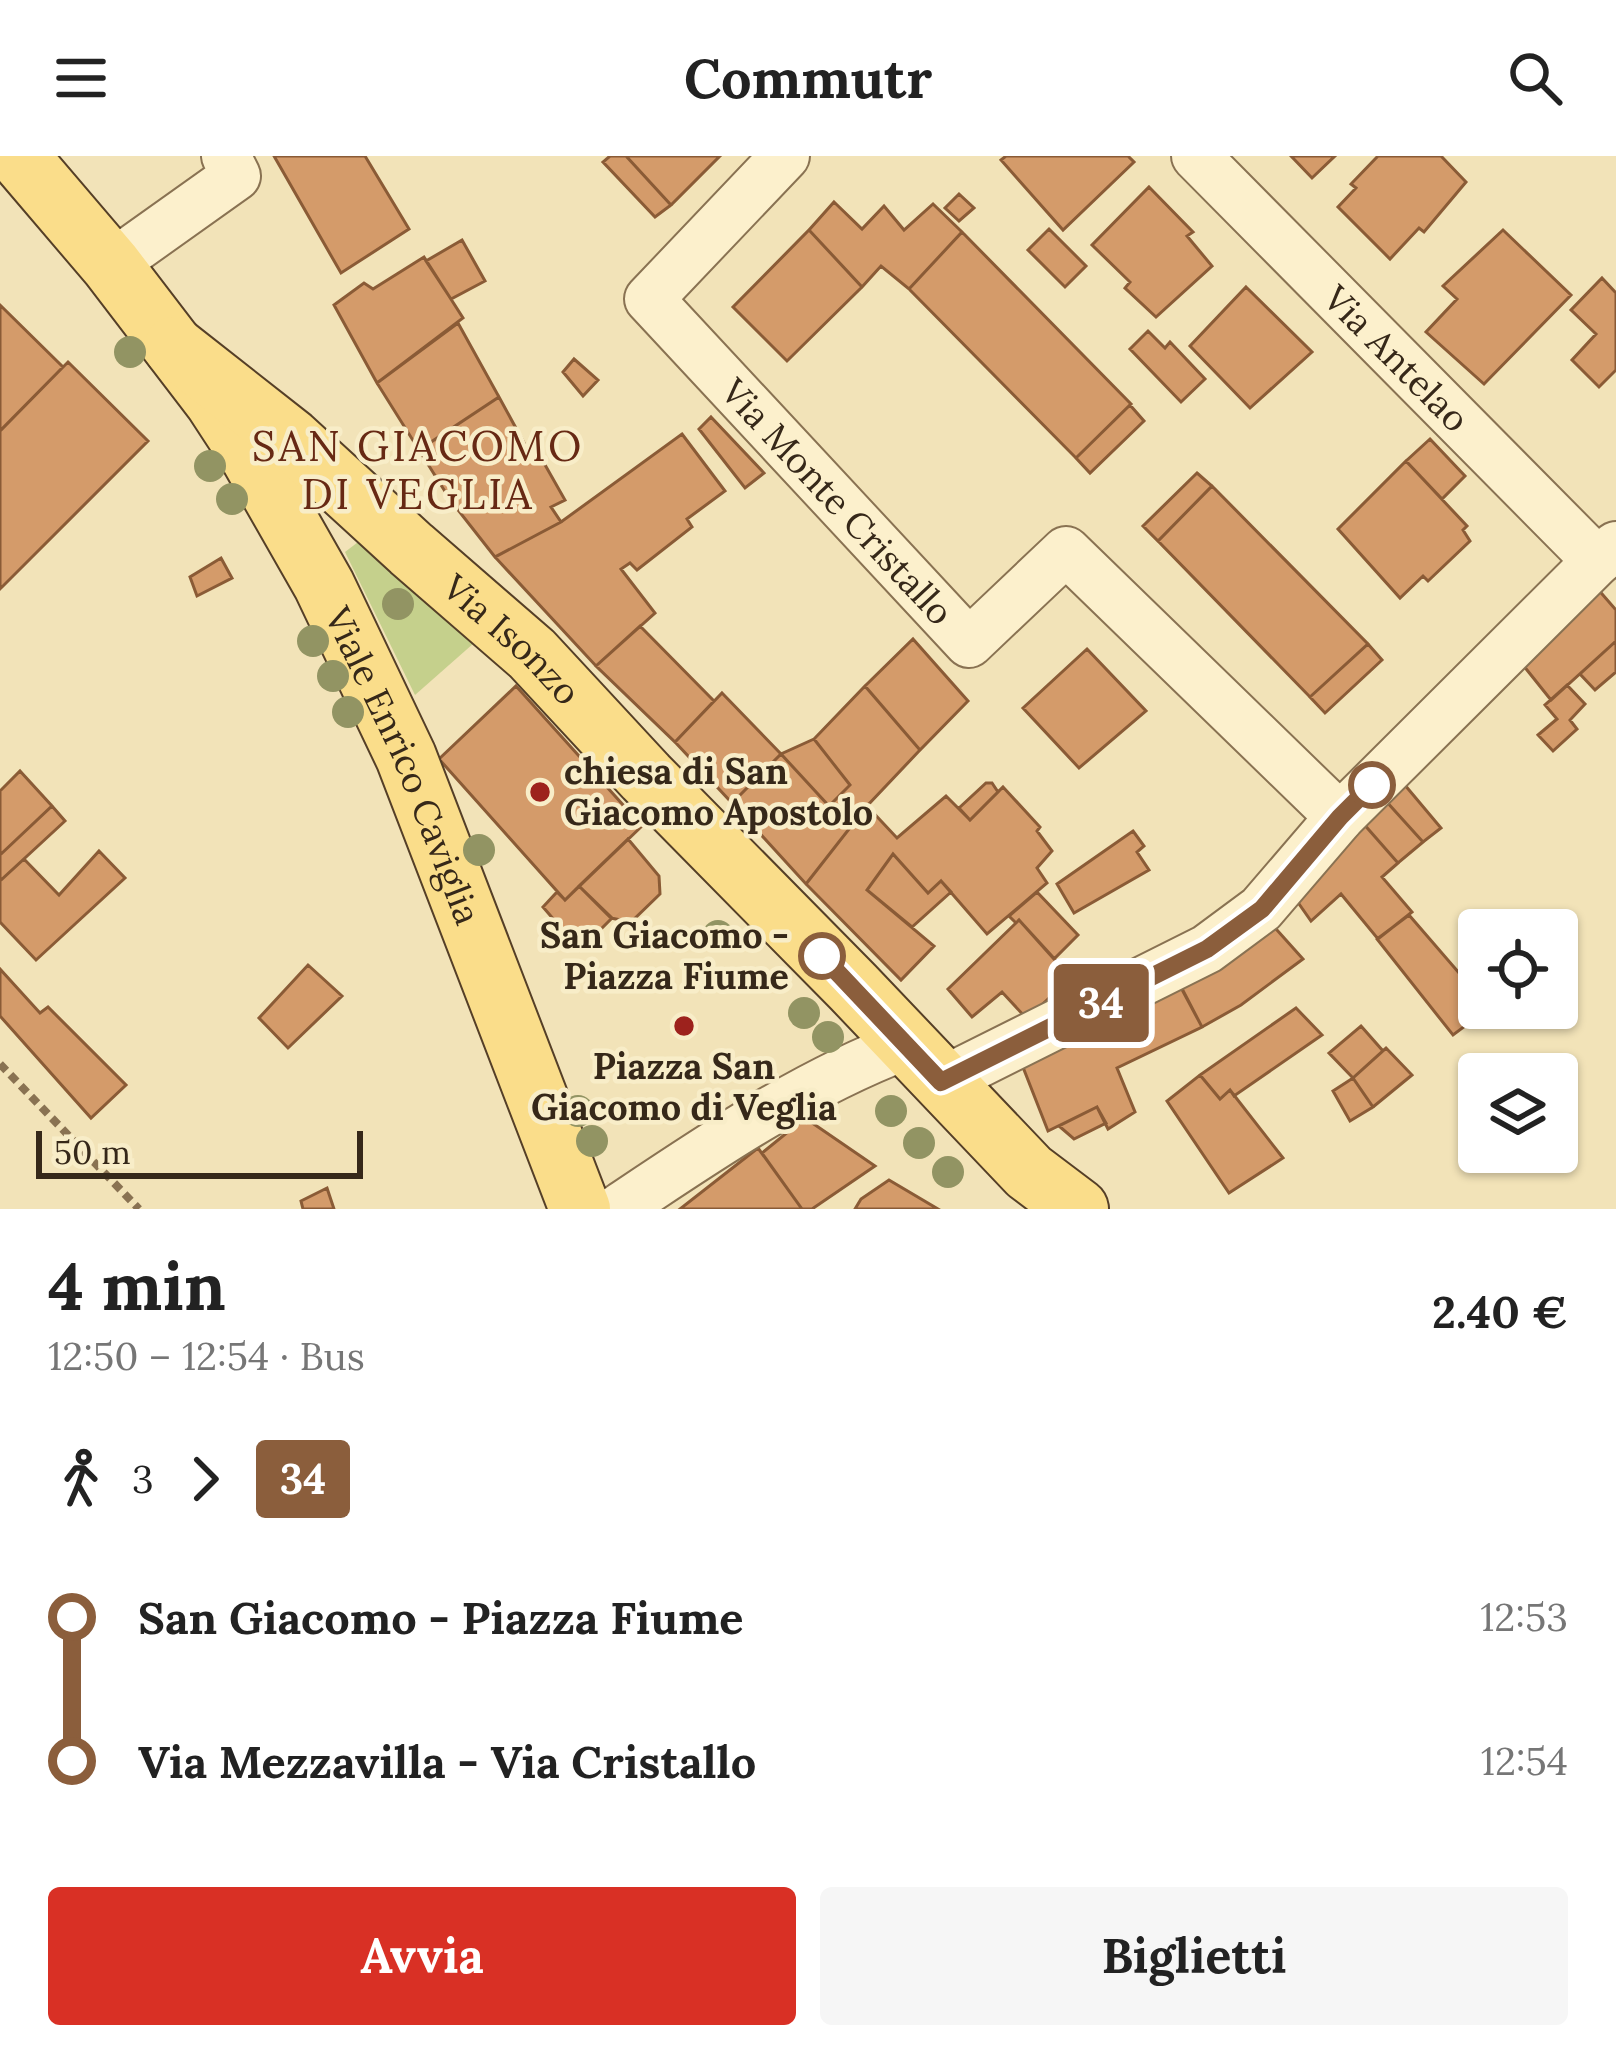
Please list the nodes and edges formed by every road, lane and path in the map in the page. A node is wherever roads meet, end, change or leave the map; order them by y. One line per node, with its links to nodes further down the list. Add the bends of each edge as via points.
1 (18, 156): 5 (main road)
2 (785, 156): 8 (street, Via Monte Cristallo, via 649,299 969,643 1066,551)
3 (1196, 156): 7 (street, Via Antelao)
4 (231, 166): 5 (street)
5 (111, 265): 6 (main road)
6 (174, 347): 9 (main road, Via Isonzo, via 291,439 532,654); 12 (main road, Viale Enrico Caviglia, via 247,450 372,682)
7 (1606, 554): 8 (street)
8 (1340, 817): 9 (street, via 1262,909 1207,949)
9 (924, 1063): 13 (street, via 837,1075); 14 (main road, Via Isonzo, via 1029,1172)
10 (0, 1064): 11 (path)
11 (139, 1209)
12 (580, 1209)
13 (618, 1209)
14 (1078, 1209)

